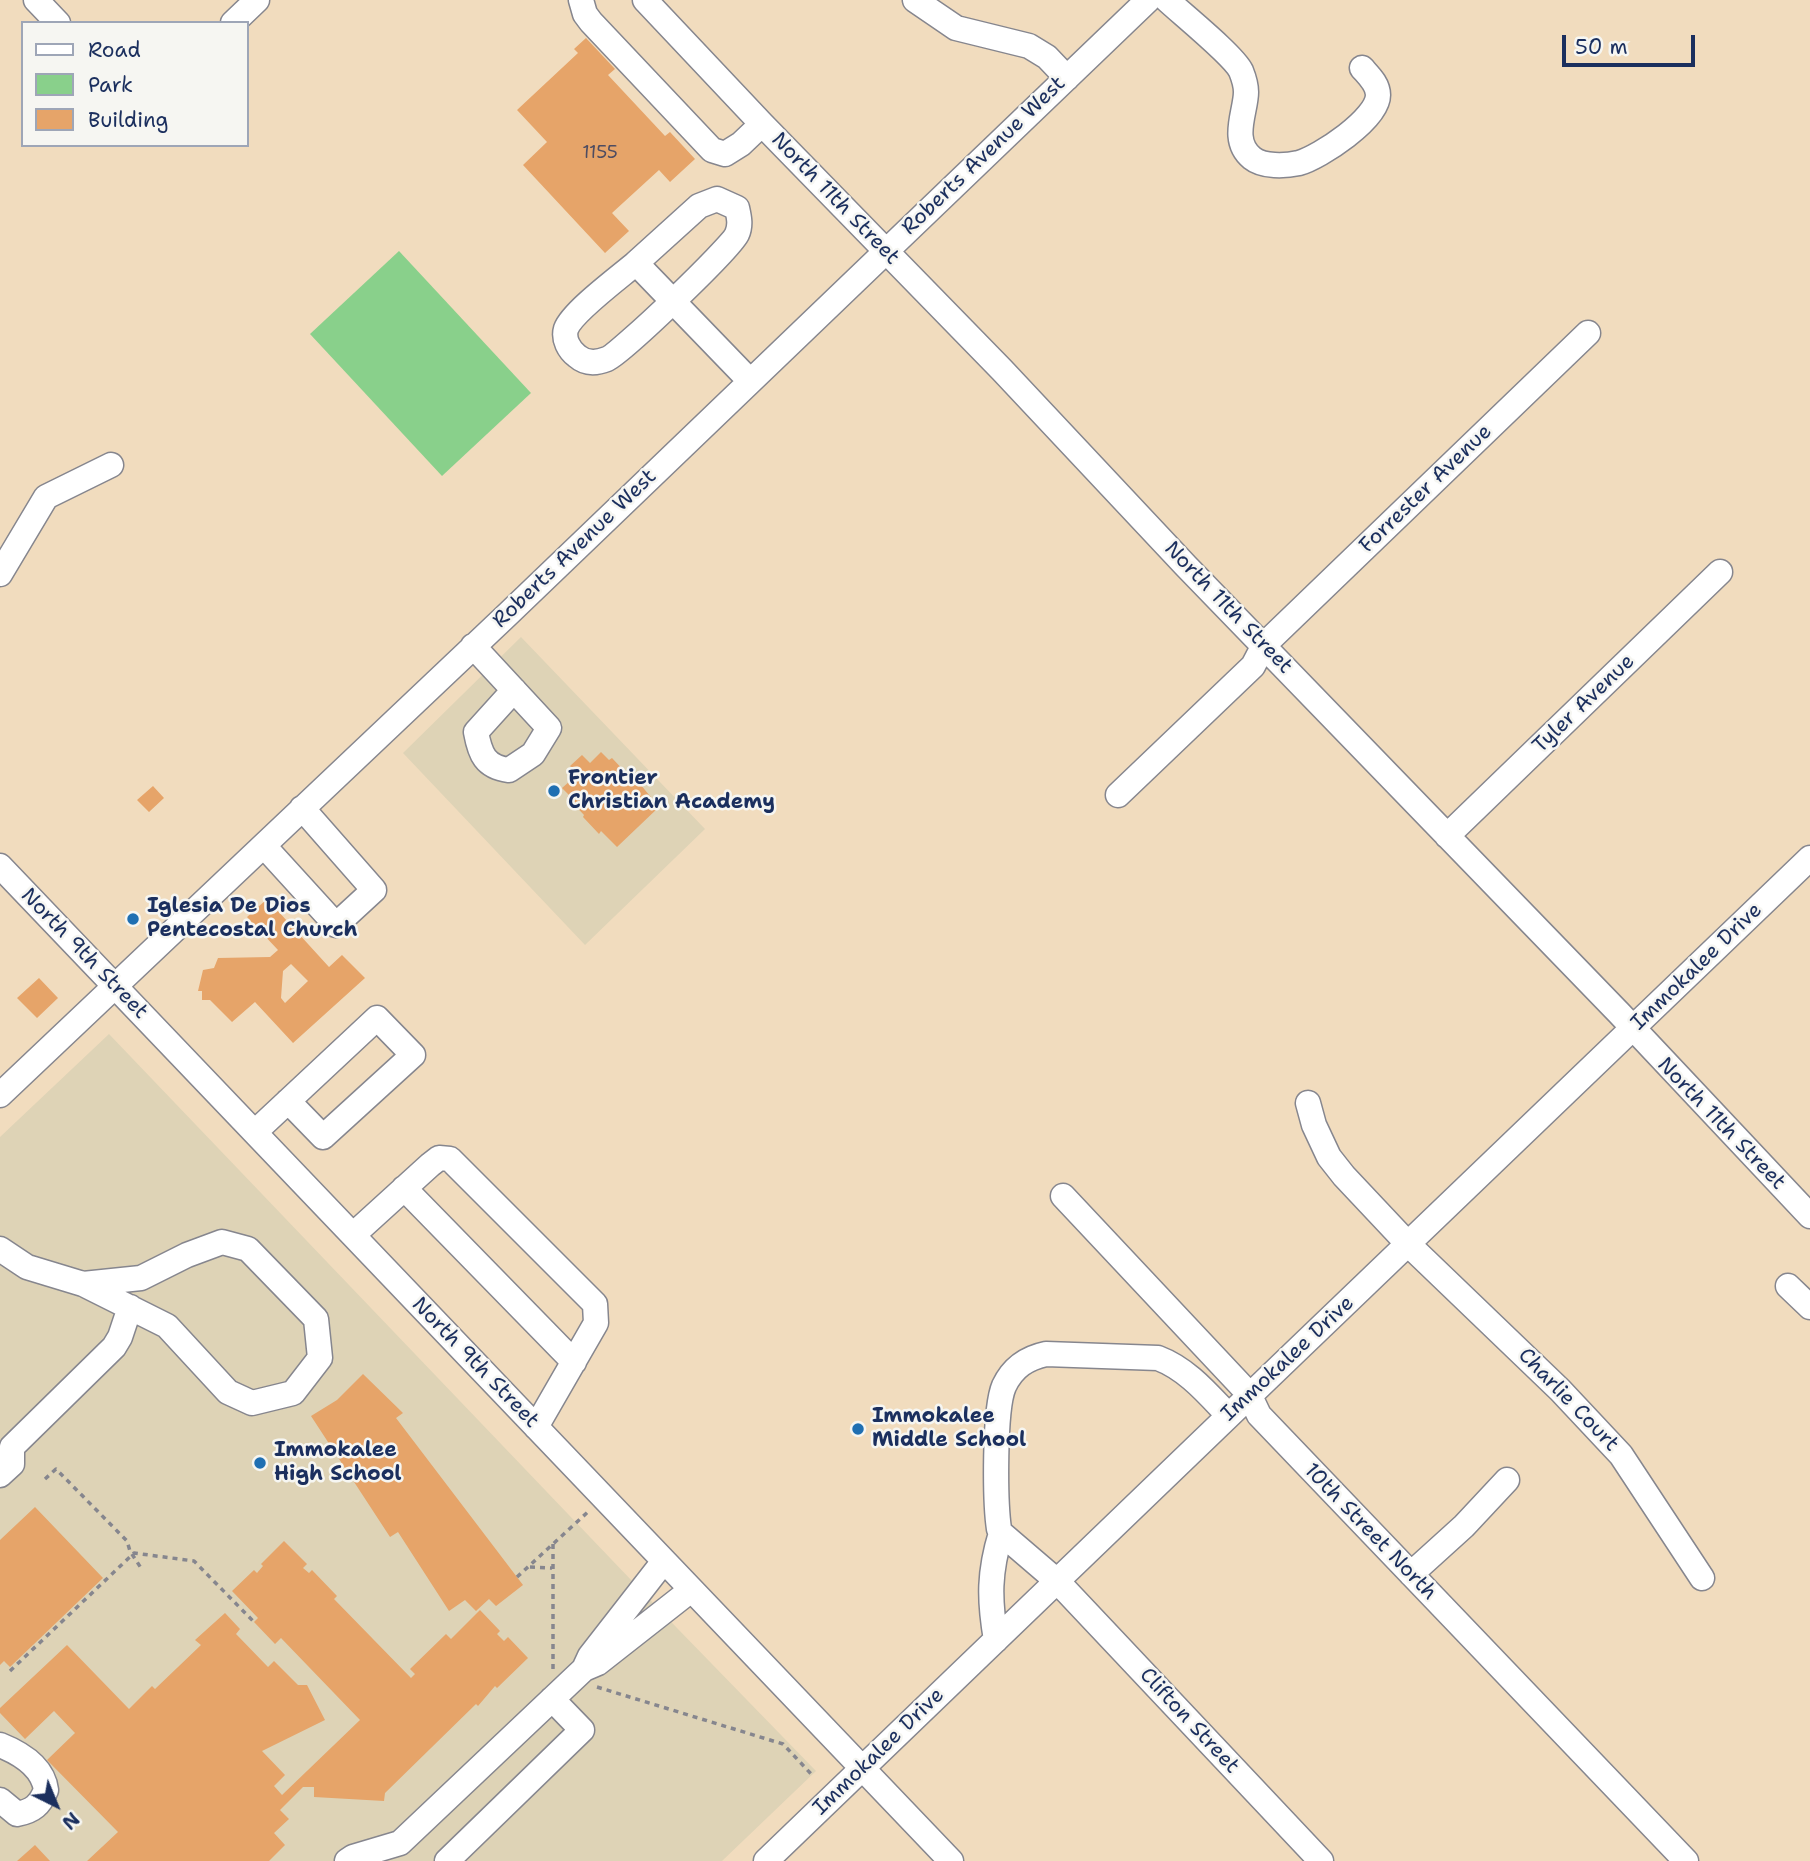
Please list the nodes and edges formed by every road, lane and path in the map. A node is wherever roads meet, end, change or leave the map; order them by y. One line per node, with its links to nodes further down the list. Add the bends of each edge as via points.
1 (36, 0): 8 (street)
2 (582, 0): 12 (street, via 591,22 712,150 718,154 732,151)
3 (645, 0): 12 (street, North 11th Street)
4 (915, 0): 11 (street, via 956,28 1029,46)
5 (1148, 0): 11 (street, Roberts Avenue West)
6 (1167, 0): 10 (street, via 1240,69 1246,91 1240,129 1243,143 1251,157 1266,164 1299,163 1359,125 1378,96)
7 (254, 1): 9 (street)
8 (56, 21)
9 (235, 21)
10 (1362, 68)
11 (1067, 78): 13 (street, Roberts Avenue West)
12 (762, 124): 13 (street, North 11th Street)
13 (885, 251): 17 (street, Roberts Avenue West); 21 (street, North 11th Street)
14 (636, 263): 15 (street); 15 (street, via 699,206 717,199 737,208 737,234); 15 (street, via 573,318 566,330 566,344 579,358 594,363 611,358)
15 (672, 301): 17 (street)
16 (1588, 333): 21 (street, Forrester Avenue)
17 (750, 381): 22 (street, Roberts Avenue West)
18 (111, 465): 20 (street, via 46,497)
19 (1720, 572): 26 (street, Tyler Avenue)
20 (0, 574)
21 (1264, 645): 24 (street, Forrester Avenue, via 1253,666); 26 (street, North 11th Street)
22 (473, 646): 23 (street); 25 (street, Roberts Avenue West)
23 (514, 690)
24 (1118, 795)
25 (302, 808): 27 (street, Roberts Avenue West); 27 (street, via 374,890 336,925)
26 (1447, 836): 31 (street, North 11th Street)
27 (264, 846): 30 (street, Roberts Avenue West)
28 (1810, 858): 31 (street, Immokalee Drive)
29 (0, 866): 30 (street, North 9th Street)
30 (114, 986): 32 (street, Roberts Avenue West); 35 (street, North 9th Street)
31 (1631, 1030): 38 (street, North 11th Street); 40 (street, Immokalee Drive)
32 (0, 1095)
33 (288, 1101): 33 (street, via 377,1018 413,1055 323,1138); 35 (street)
34 (1308, 1103): 40 (street, Charlie Court, via 1329,1157)
35 (255, 1132): 39 (street, North 9th Street)
36 (404, 1188): 39 (street); 46 (street); 46 (street, via 439,1158 450,1159 595,1304 596,1323)
37 (1063, 1196): 47 (street, 10th Street North)
38 (1810, 1216)
39 (353, 1235): 49 (street, North 9th Street)
40 (1408, 1244): 47 (street, Immokalee Drive); 63 (street, Charlie Court, via 1621,1455)
41 (0, 1249): 42 (street, via 27,1266)
42 (83, 1284): 44 (street); 44 (street, via 141,1279 222,1242 248,1249 316,1319 320,1358 293,1393 252,1403 228,1392 167,1326)
43 (1788, 1286): 45 (street)
44 (130, 1307): 50 (street, via 114,1347 19,1438 12,1447 12,1464)
45 (1810, 1307)
46 (574, 1362): 49 (street)
47 (1249, 1394): 48 (street, Immokalee Drive); 61 (street, 10th Street North, via 1259,1415)
48 (1228, 1415): 54 (street, via 1185,1373 1158,1358 1032,1357 1010,1376 999,1406); 64 (street, Immokalee Drive)
49 (536, 1427): 57 (street, North 9th Street)
50 (0, 1475)
51 (45, 1479): 56 (path, via 56,1469 127,1541)
52 (1507, 1480): 61 (street)
53 (597, 1503): 55 (path)
54 (1001, 1533): 64 (street, Clifton Street); 67 (street, via 990,1598)
55 (553, 1544): 58 (path); 60 (path)
56 (132, 1555): 59 (path); 66 (path, via 194,1561); 68 (path)
57 (664, 1561): 65 (street, North 9th Street); 69 (street, via 590,1656)
58 (528, 1567): 60 (path); 62 (path)
59 (141, 1568)
60 (552, 1568): 70 (path)
61 (1411, 1574): 81 (street, 10th Street North)
62 (517, 1577)
63 (1702, 1578)
64 (1057, 1581): 67 (street, Immokalee Drive); 80 (street, Clifton Street)
65 (691, 1590): 69 (street); 72 (street, North 9th Street)
66 (254, 1622)
67 (996, 1640): 72 (street, Immokalee Drive)
68 (10, 1671)
69 (584, 1676): 70 (street); 73 (path, via 783,1744)
70 (551, 1690): 75 (street); 77 (street, via 582,1730)
71 (0, 1745): 74 (street, via 21,1754 45,1779 47,1790 35,1808 25,1813 17,1814)
72 (863, 1767): 78 (street, Immokalee Drive); 79 (street, North 9th Street)
73 (814, 1776)
74 (0, 1800)
75 (398, 1852): 76 (street)
76 (347, 1861)
77 (447, 1861)
78 (766, 1861)
79 (951, 1861)
80 (1321, 1861)
81 (1686, 1861)

